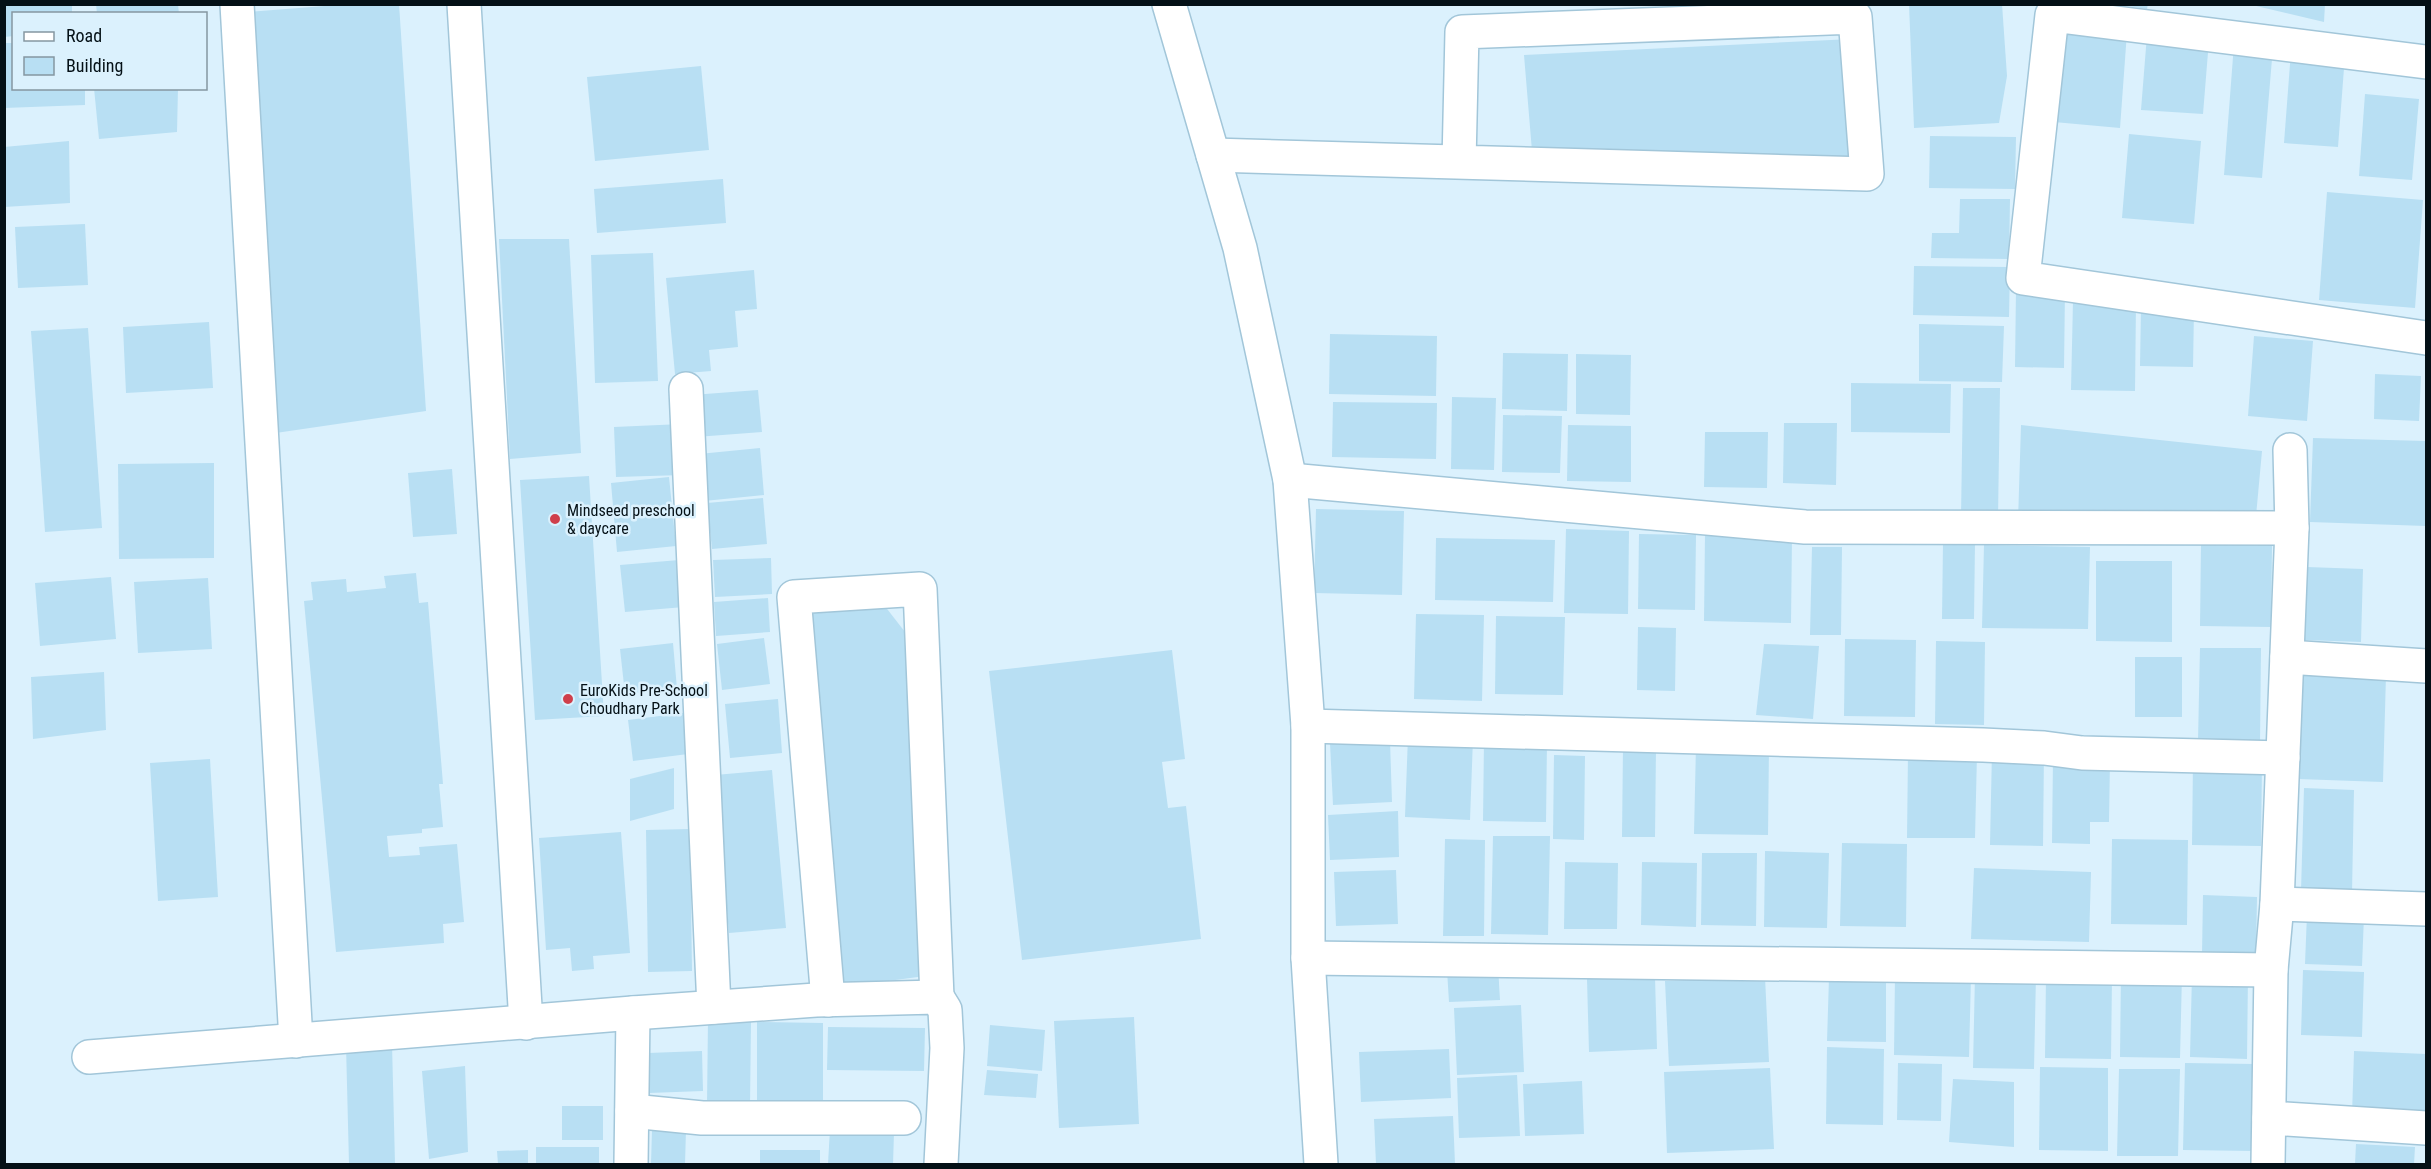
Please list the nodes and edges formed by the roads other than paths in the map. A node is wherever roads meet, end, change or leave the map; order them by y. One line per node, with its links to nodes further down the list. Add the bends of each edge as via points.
1 (237, 4): 25 (street)
2 (464, 4): 24 (street)
3 (1169, 4): 5 (street)
4 (2427, 62): 7 (street, via 2052,15 2023,278)
5 (1213, 155): 6 (street); 10 (street, via 1240,248)
6 (1459, 162): 6 (street, via 1867,174 1855,17 1462,32)
7 (2427, 338)
8 (686, 389): 22 (street)
9 (2290, 450): 11 (street)
10 (1290, 480): 11 (street, via 1805,527); 14 (street)
11 (2292, 528): 12 (street)
12 (2287, 657): 13 (street); 15 (street)
13 (2427, 666)
14 (1308, 726): 15 (street, via 1983,745 2082,753); 18 (street)
15 (2283, 758): 16 (street)
16 (2277, 904): 17 (street); 19 (street)
17 (2427, 909)
18 (1308, 958): 19 (street); 33 (street)
19 (2271, 970): 29 (street)
20 (937, 997): 21 (street); 21 (street, via 920,589 794,597); 32 (street, via 945,1010 947,1048)
21 (828, 1000): 22 (street)
22 (714, 1007): 23 (street)
23 (633, 1013): 24 (street); 27 (street)
24 (526, 1023): 25 (street)
25 (296, 1041): 26 (street)
26 (88, 1057)
27 (632, 1111): 28 (street, via 702,1118); 31 (street)
28 (904, 1118)
29 (2270, 1118): 30 (street); 34 (street)
30 (2427, 1128)
31 (631, 1164)
32 (941, 1164)
33 (1321, 1164)
34 (2268, 1164)

